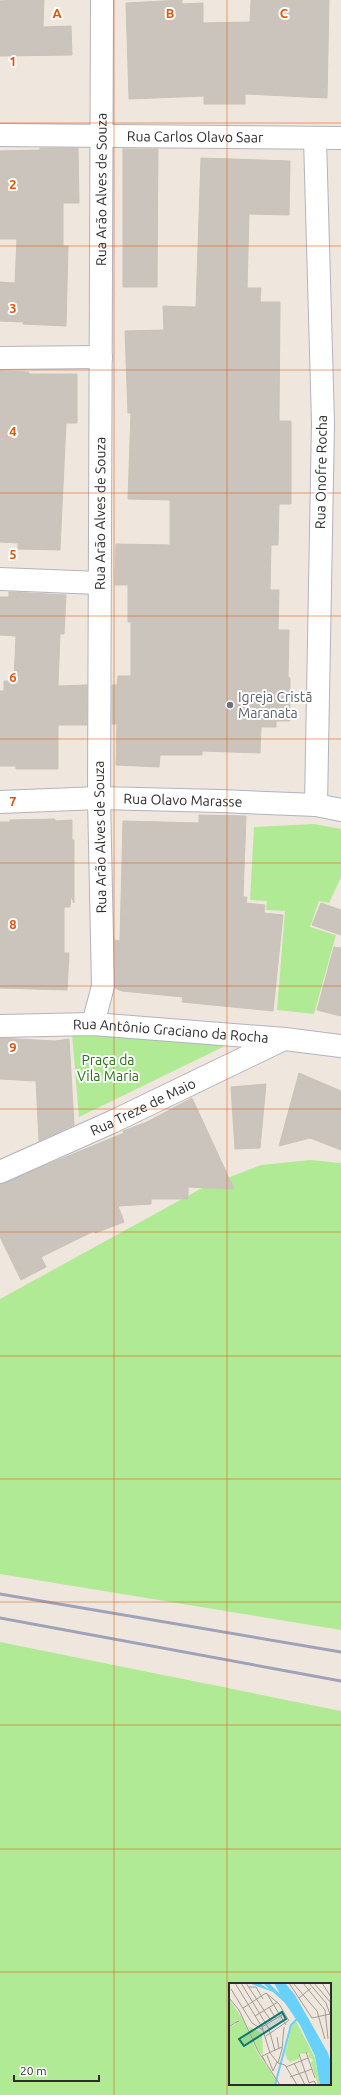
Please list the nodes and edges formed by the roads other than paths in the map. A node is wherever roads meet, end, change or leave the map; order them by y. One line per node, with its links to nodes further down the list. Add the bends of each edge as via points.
1 (102, 0): 3 (street, Rua Arão Alves de Souza)
2 (0, 135): 3 (street, Rua Carlos Olavo Saar)
3 (101, 136): 4 (street, Rua Carlos Olavo Saar); 6 (street, Rua Arão Alves de Souza)
4 (315, 138): 5 (street, Rua Carlos Olavo Saar); 12 (street, Rua Onofre Rocha, via 323,423)
5 (341, 138)
6 (101, 357): 7 (street); 9 (street, Rua Arão Alves de Souza)
7 (0, 358)
8 (0, 579): 9 (street)
9 (99, 583): 10 (street, Rua Arão Alves de Souza)
10 (99, 798): 11 (street, Rua Olavo Marasse); 12 (street, Rua Olavo Marasse); 14 (street, Rua Arão Alves de Souza, via 103,986)
11 (0, 802)
12 (316, 805): 13 (street, Rua Olavo Marasse)
13 (341, 810)
14 (93, 1024): 15 (street, Rua Antônio Graciano da Rocha); 16 (street, Rua Antônio Graciano da Rocha)
15 (0, 1026)
16 (285, 1038): 17 (street, Rua Antônio Graciano da Rocha); 18 (street, Rua Treze de Maio, via 112,1122)
17 (341, 1046)
18 (0, 1172)

